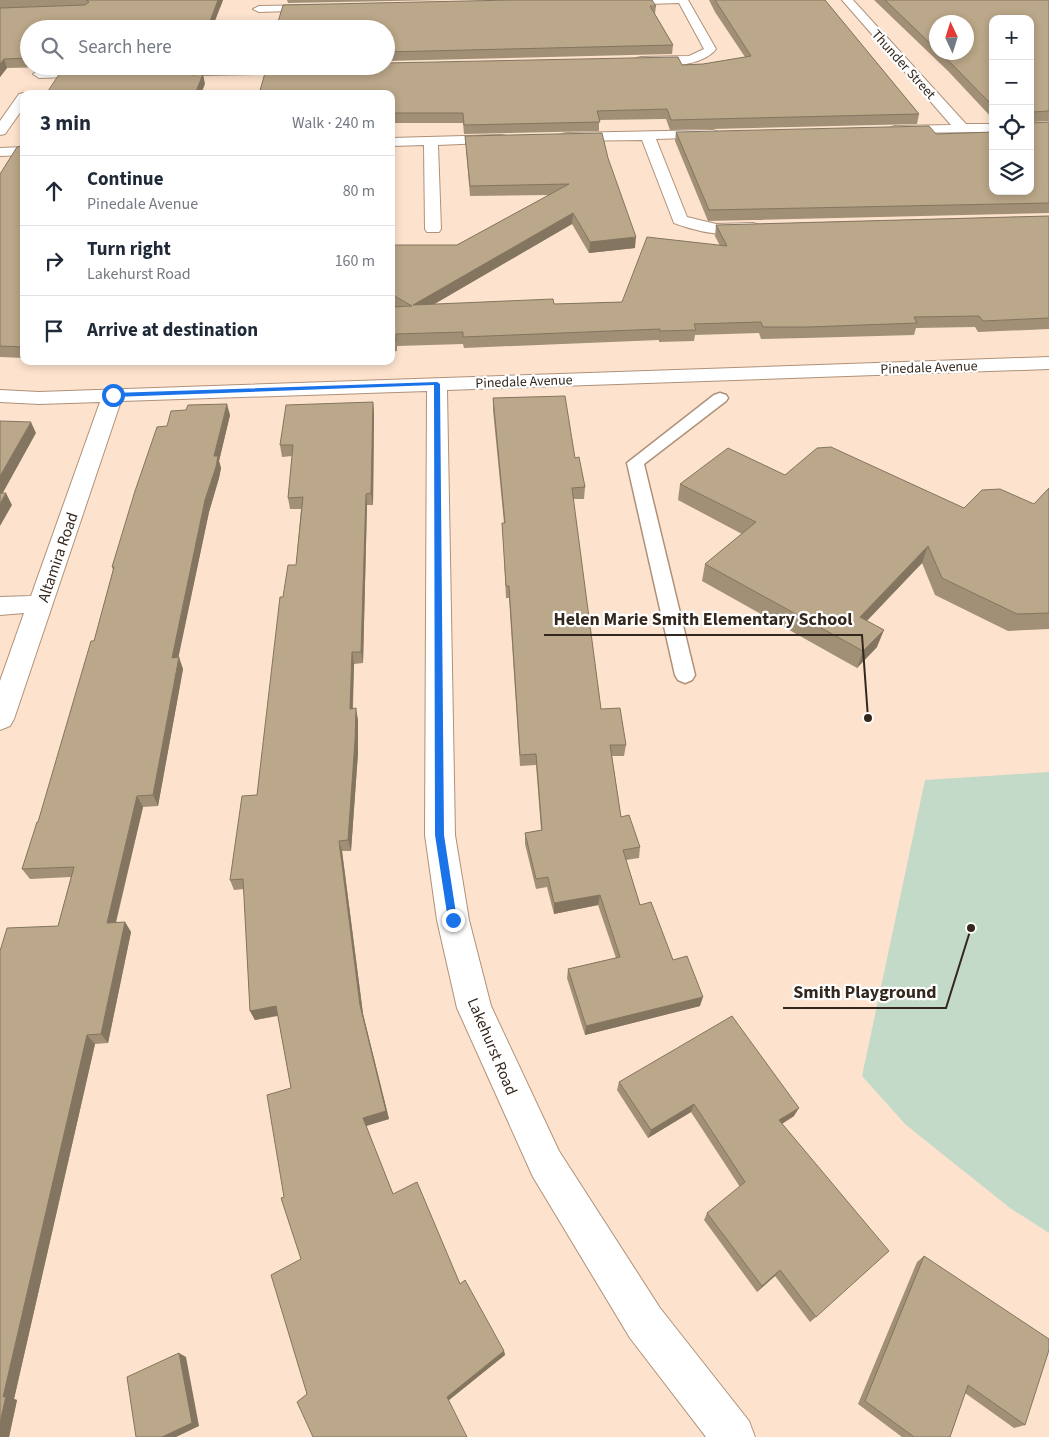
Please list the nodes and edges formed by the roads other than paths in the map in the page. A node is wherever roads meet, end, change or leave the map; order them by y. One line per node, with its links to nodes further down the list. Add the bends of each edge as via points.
1 (683, 0): 3 (street); 7 (street, via 710,49 707,54 700,58)
2 (847, 0): 11 (street, Thunder Street)
3 (604, 2)
4 (260, 4): 5 (street); 6 (street)
5 (328, 8)
6 (255, 20)
7 (625, 62)
8 (39, 75): 9 (street)
9 (28, 90)
10 (20, 102): 14 (street)
11 (962, 128): 12 (street); 13 (street)
12 (989, 128)
13 (883, 130)
14 (0, 131)
15 (726, 134): 16 (street)
16 (647, 135): 17 (street); 23 (street, via 680,220 698,227 717,229)
17 (549, 138)
18 (519, 139): 19 (street)
19 (431, 141): 20 (street); 24 (street)
20 (395, 142)
21 (20, 151): 22 (street)
22 (0, 152)
23 (766, 228)
24 (433, 229)
25 (1049, 363): 26 (street, Pinedale Avenue)
26 (437, 384): 27 (street, Pinedale Avenue); 34 (street, Lakehurst Road, via 440,835 453,920 474,1008 546,1164 644,1323)
27 (113, 395): 28 (street, Pinedale Avenue); 30 (street, Altamira Road)
28 (0, 396)
29 (720, 398): 32 (lane, via 636,463)
30 (41, 604): 31 (street); 33 (street, Altamira Road)
31 (0, 606)
32 (686, 675)
33 (0, 719)
34 (733, 1437)

